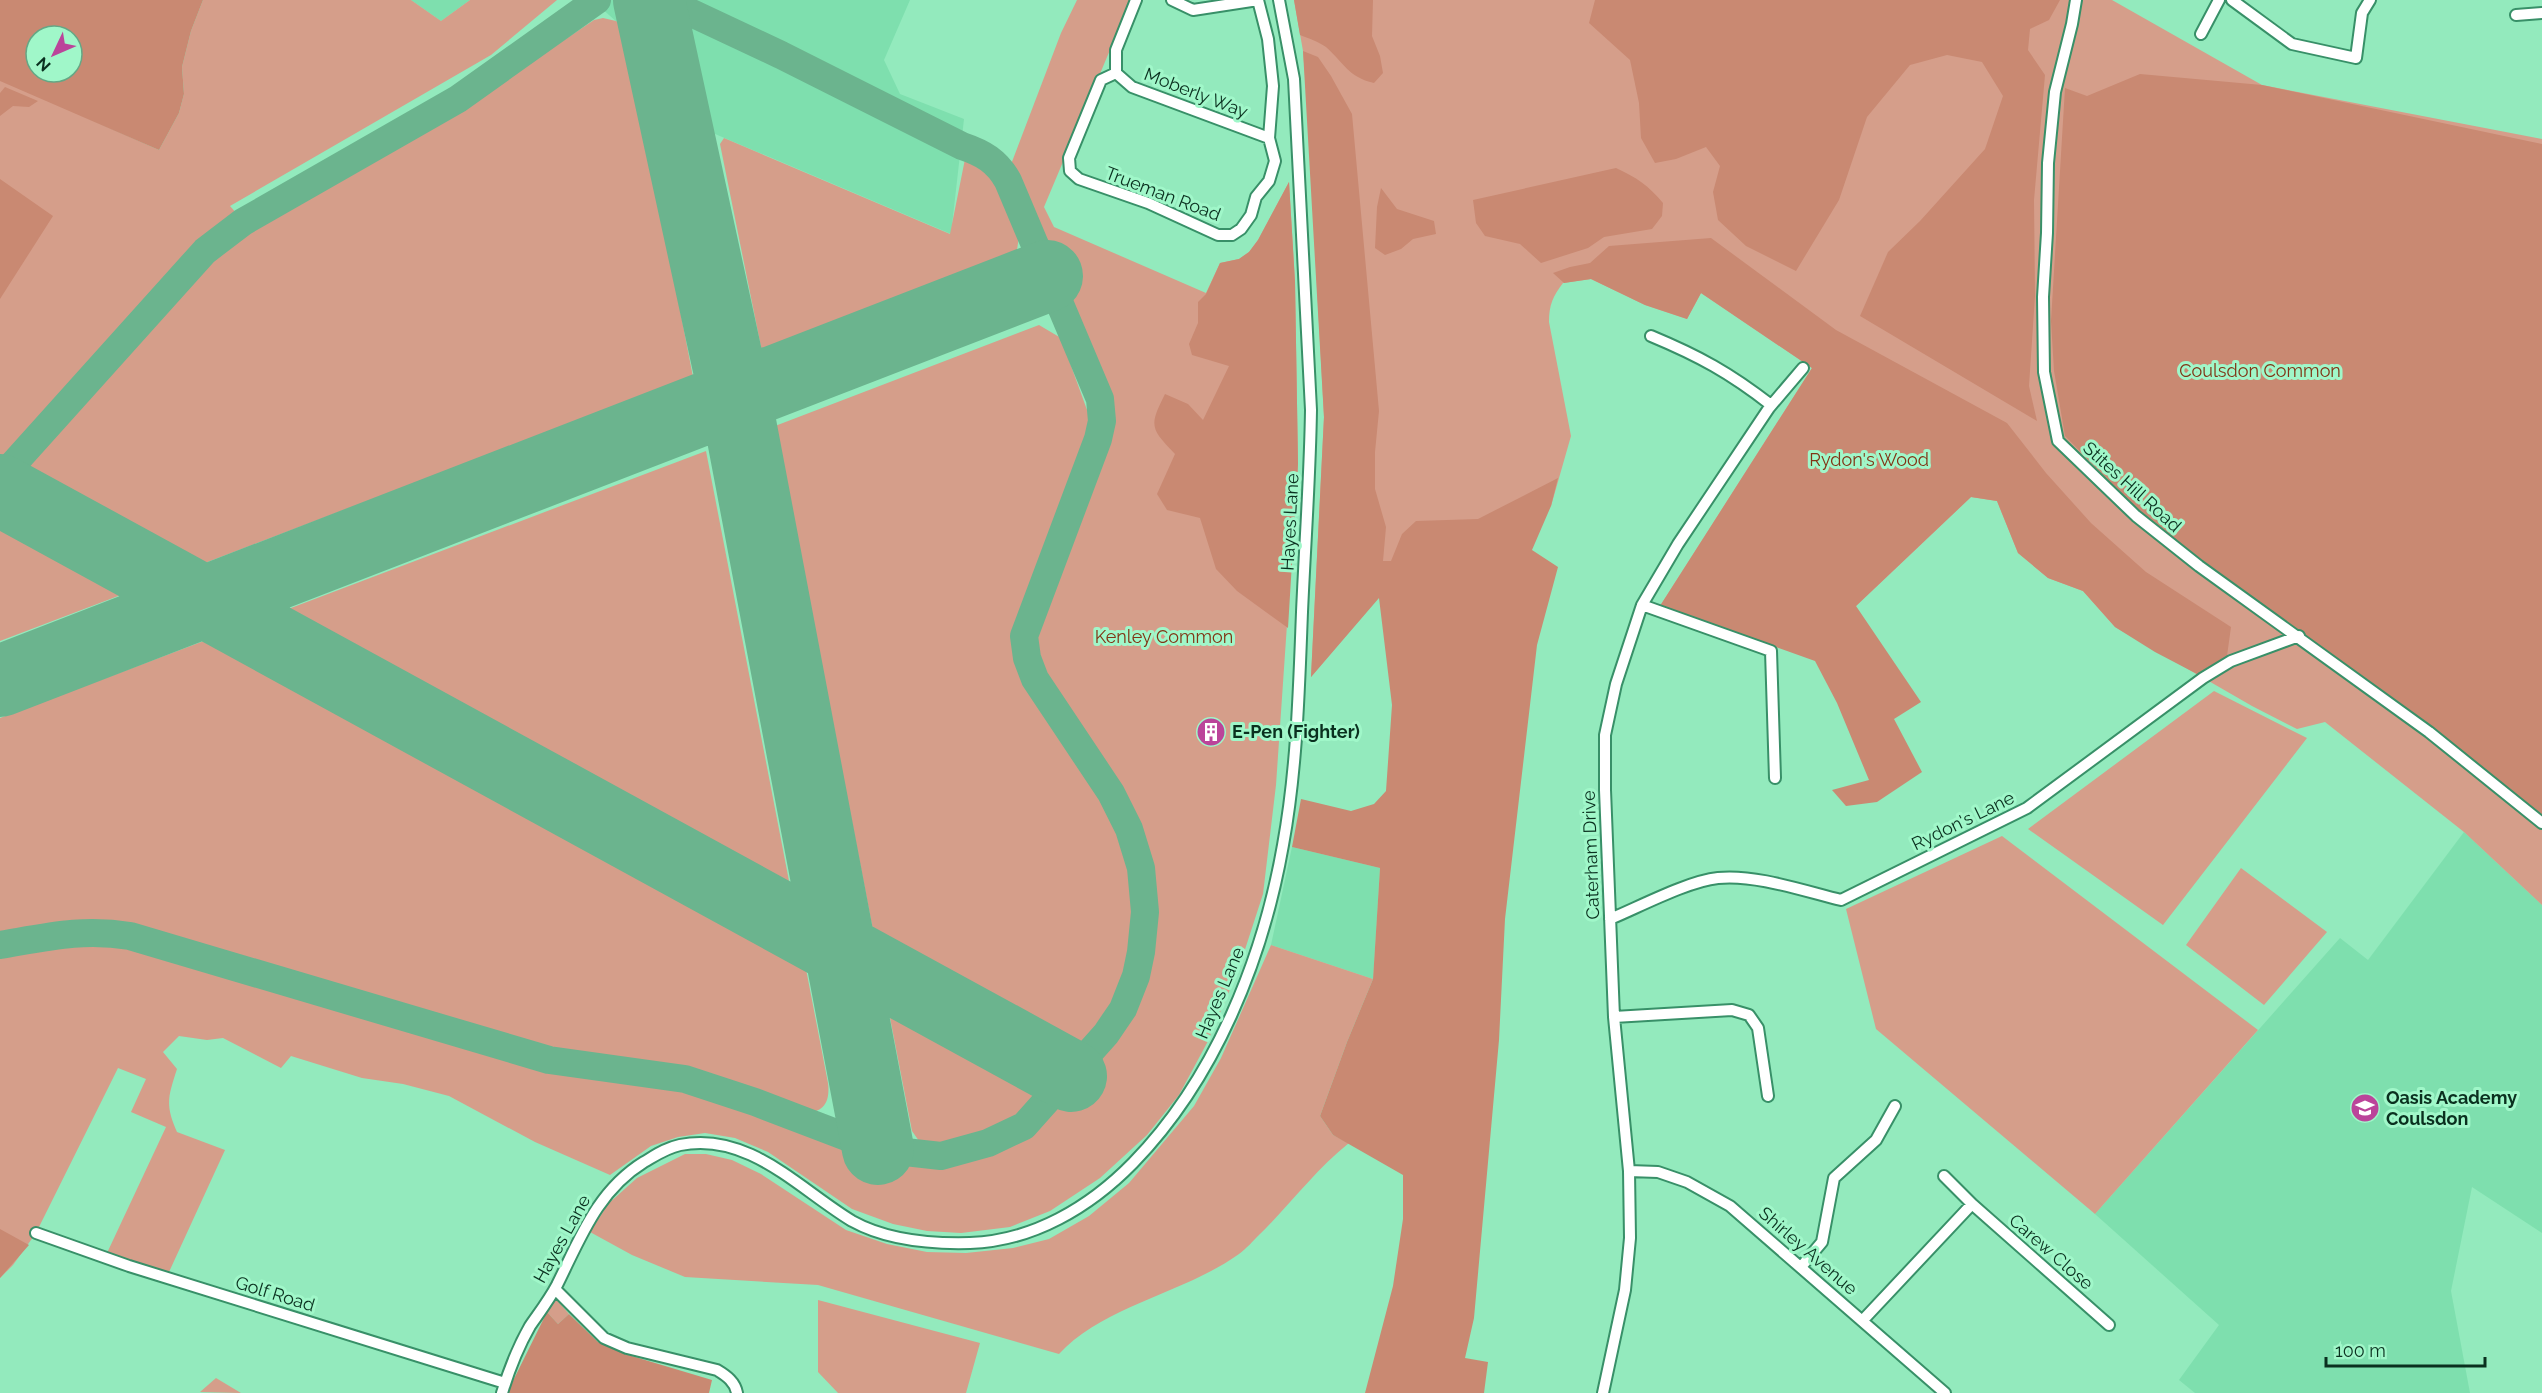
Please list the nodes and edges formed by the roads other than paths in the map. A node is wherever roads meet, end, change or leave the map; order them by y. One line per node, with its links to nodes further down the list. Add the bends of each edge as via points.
1 (1136, 0): 11 (street, via 1116,50)
2 (1172, 0): 12 (street, via 1193,10 1258,0 1268,39 1273,86)
3 (1279, 0): 29 (street, Hayes Lane, via 1294,79 1311,410 1297,704 1283,845 1265,923 1244,983 1212,1054 1150,1145 1120,1176 1085,1204 1011,1239 934,1242 893,1235 855,1223 742,1150 706,1142 682,1144 630,1171 602,1199)
4 (2076, 0): 17 (street, Stites Hill Road, via 2055,92 2048,163 2044,372 2058,441 2136,516)
5 (2219, 0): 10 (street)
6 (2232, 0): 7 (street, via 2292,44 2356,57 2362,13)
7 (2370, 0)
8 (2542, 13): 9 (street)
9 (2516, 15)
10 (2200, 34)
11 (1116, 73): 12 (street, Moberly Way, via 1132,87); 12 (street, Trueman Road, via 1101,80 1070,158 1070,171 1079,179 1148,203 1218,235 1232,235 1246,222 1256,197 1269,180 1275,161)
12 (1269, 138)
13 (1651, 336): 15 (street, via 1696,354)
14 (1803, 368): 15 (street, Caterham Drive)
15 (1771, 405): 16 (street, Caterham Drive)
16 (1642, 605): 18 (street, via 1771,651); 20 (street, Caterham Drive, via 1616,684 1605,735)
17 (2299, 636): 19 (street, Stites Hill Road, via 2429,732); 20 (street, Rydon's Lane, via 2231,661 2203,678 2027,808 1840,900 1764,881 1718,878)
18 (1774, 778)
19 (2542, 823)
20 (1610, 919): 21 (street, Caterham Drive)
21 (1614, 1017): 22 (street, via 1732,1010 1749,1015 1758,1028); 24 (street, Caterham Drive)
22 (1768, 1096)
23 (1895, 1106): 28 (street, via 1876,1140 1834,1178 1822,1242)
24 (1629, 1171): 28 (street, Shirley Avenue, via 1658,1172 1730,1206); 34 (street, Caterham Drive, via 1630,1238 1625,1290)
25 (1944, 1176): 26 (street, Carew Close)
26 (1972, 1204): 30 (street); 31 (street, Carew Close)
27 (36, 1233): 32 (street, Golf Road)
28 (1801, 1267): 30 (street, Shirley Avenue)
29 (555, 1289): 32 (street, Hayes Lane, via 527,1331); 33 (street, via 604,1338 627,1348 717,1370 728,1377)
30 (1863, 1320): 35 (street, Shirley Avenue)
31 (2109, 1325)
32 (503, 1388)
33 (737, 1393)
34 (1603, 1393)
35 (1945, 1393)

